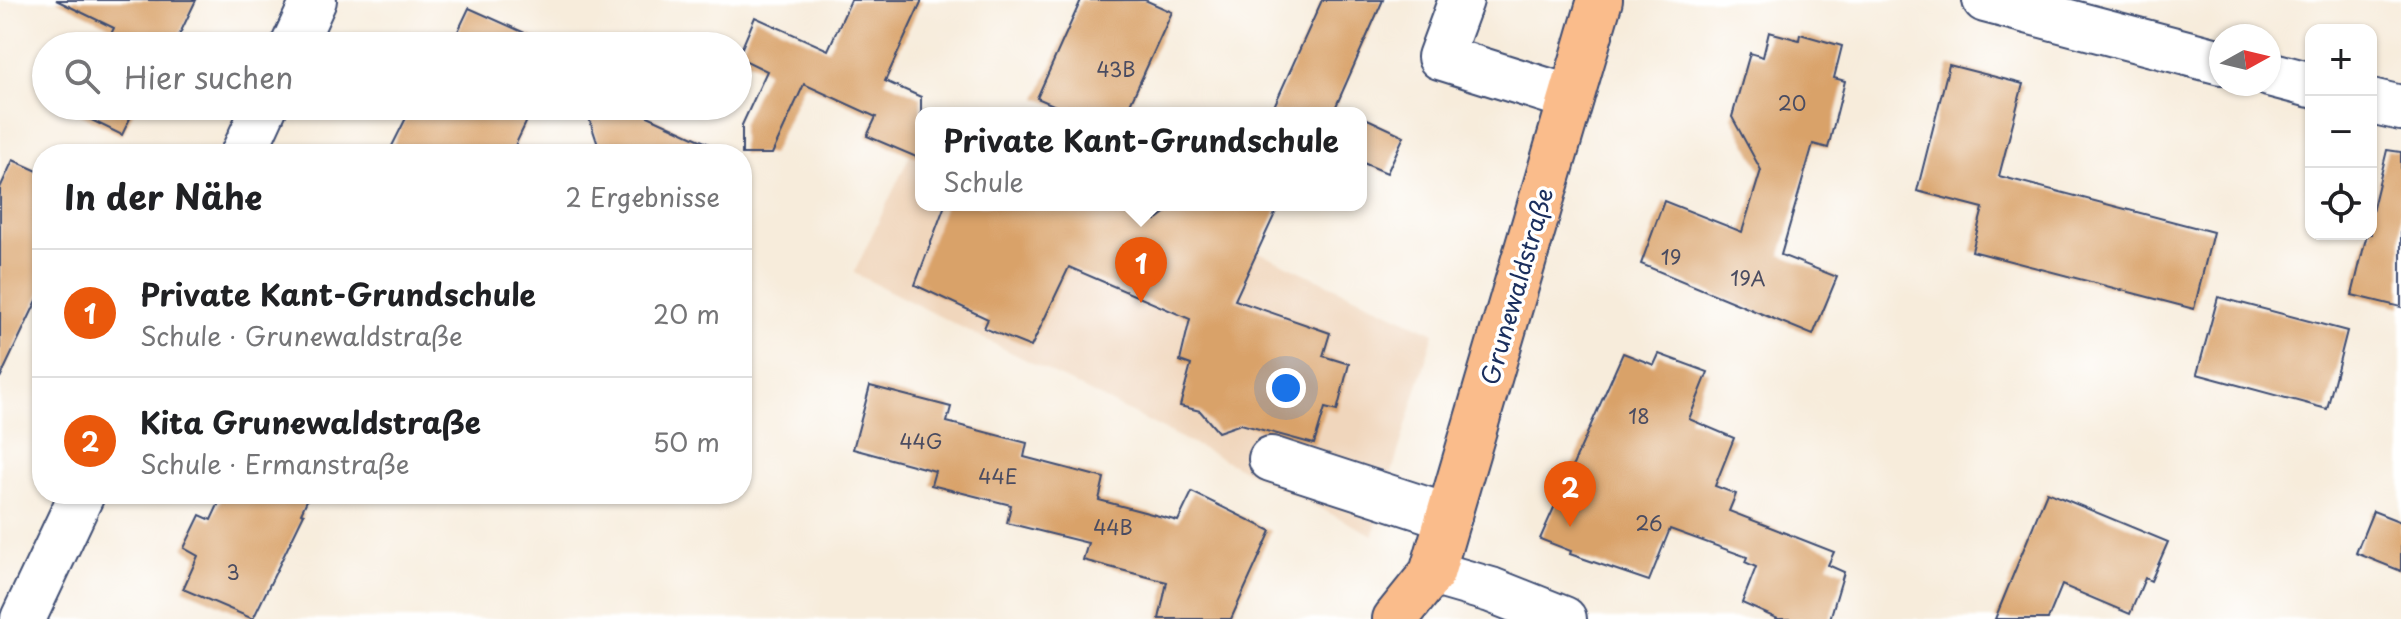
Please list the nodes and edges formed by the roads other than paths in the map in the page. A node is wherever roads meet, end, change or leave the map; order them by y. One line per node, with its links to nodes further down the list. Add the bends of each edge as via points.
1 (314, 0): 5 (street)
2 (1461, 0): 9 (street, via 1440,57)
3 (1600, 0): 9 (main road, Grunewaldstraße)
4 (1985, 0): 6 (street)
5 (299, 32)
6 (2209, 59)
7 (2281, 77): 8 (street)
8 (2305, 83)
9 (1571, 98): 16 (main road, Grunewaldstraße)
10 (2377, 102): 11 (street)
11 (2401, 108)
12 (259, 120): 13 (street)
13 (248, 144)
14 (1271, 459): 16 (street)
15 (77, 504): 18 (street)
16 (1449, 517): 17 (main road, Grunewaldstraße)
17 (1432, 573): 19 (main road, Grunewaldstraße); 20 (main road, Grunewaldstraße); 21 (street)
18 (23, 619)
19 (1395, 619)
20 (1438, 619)
21 (1564, 619)

